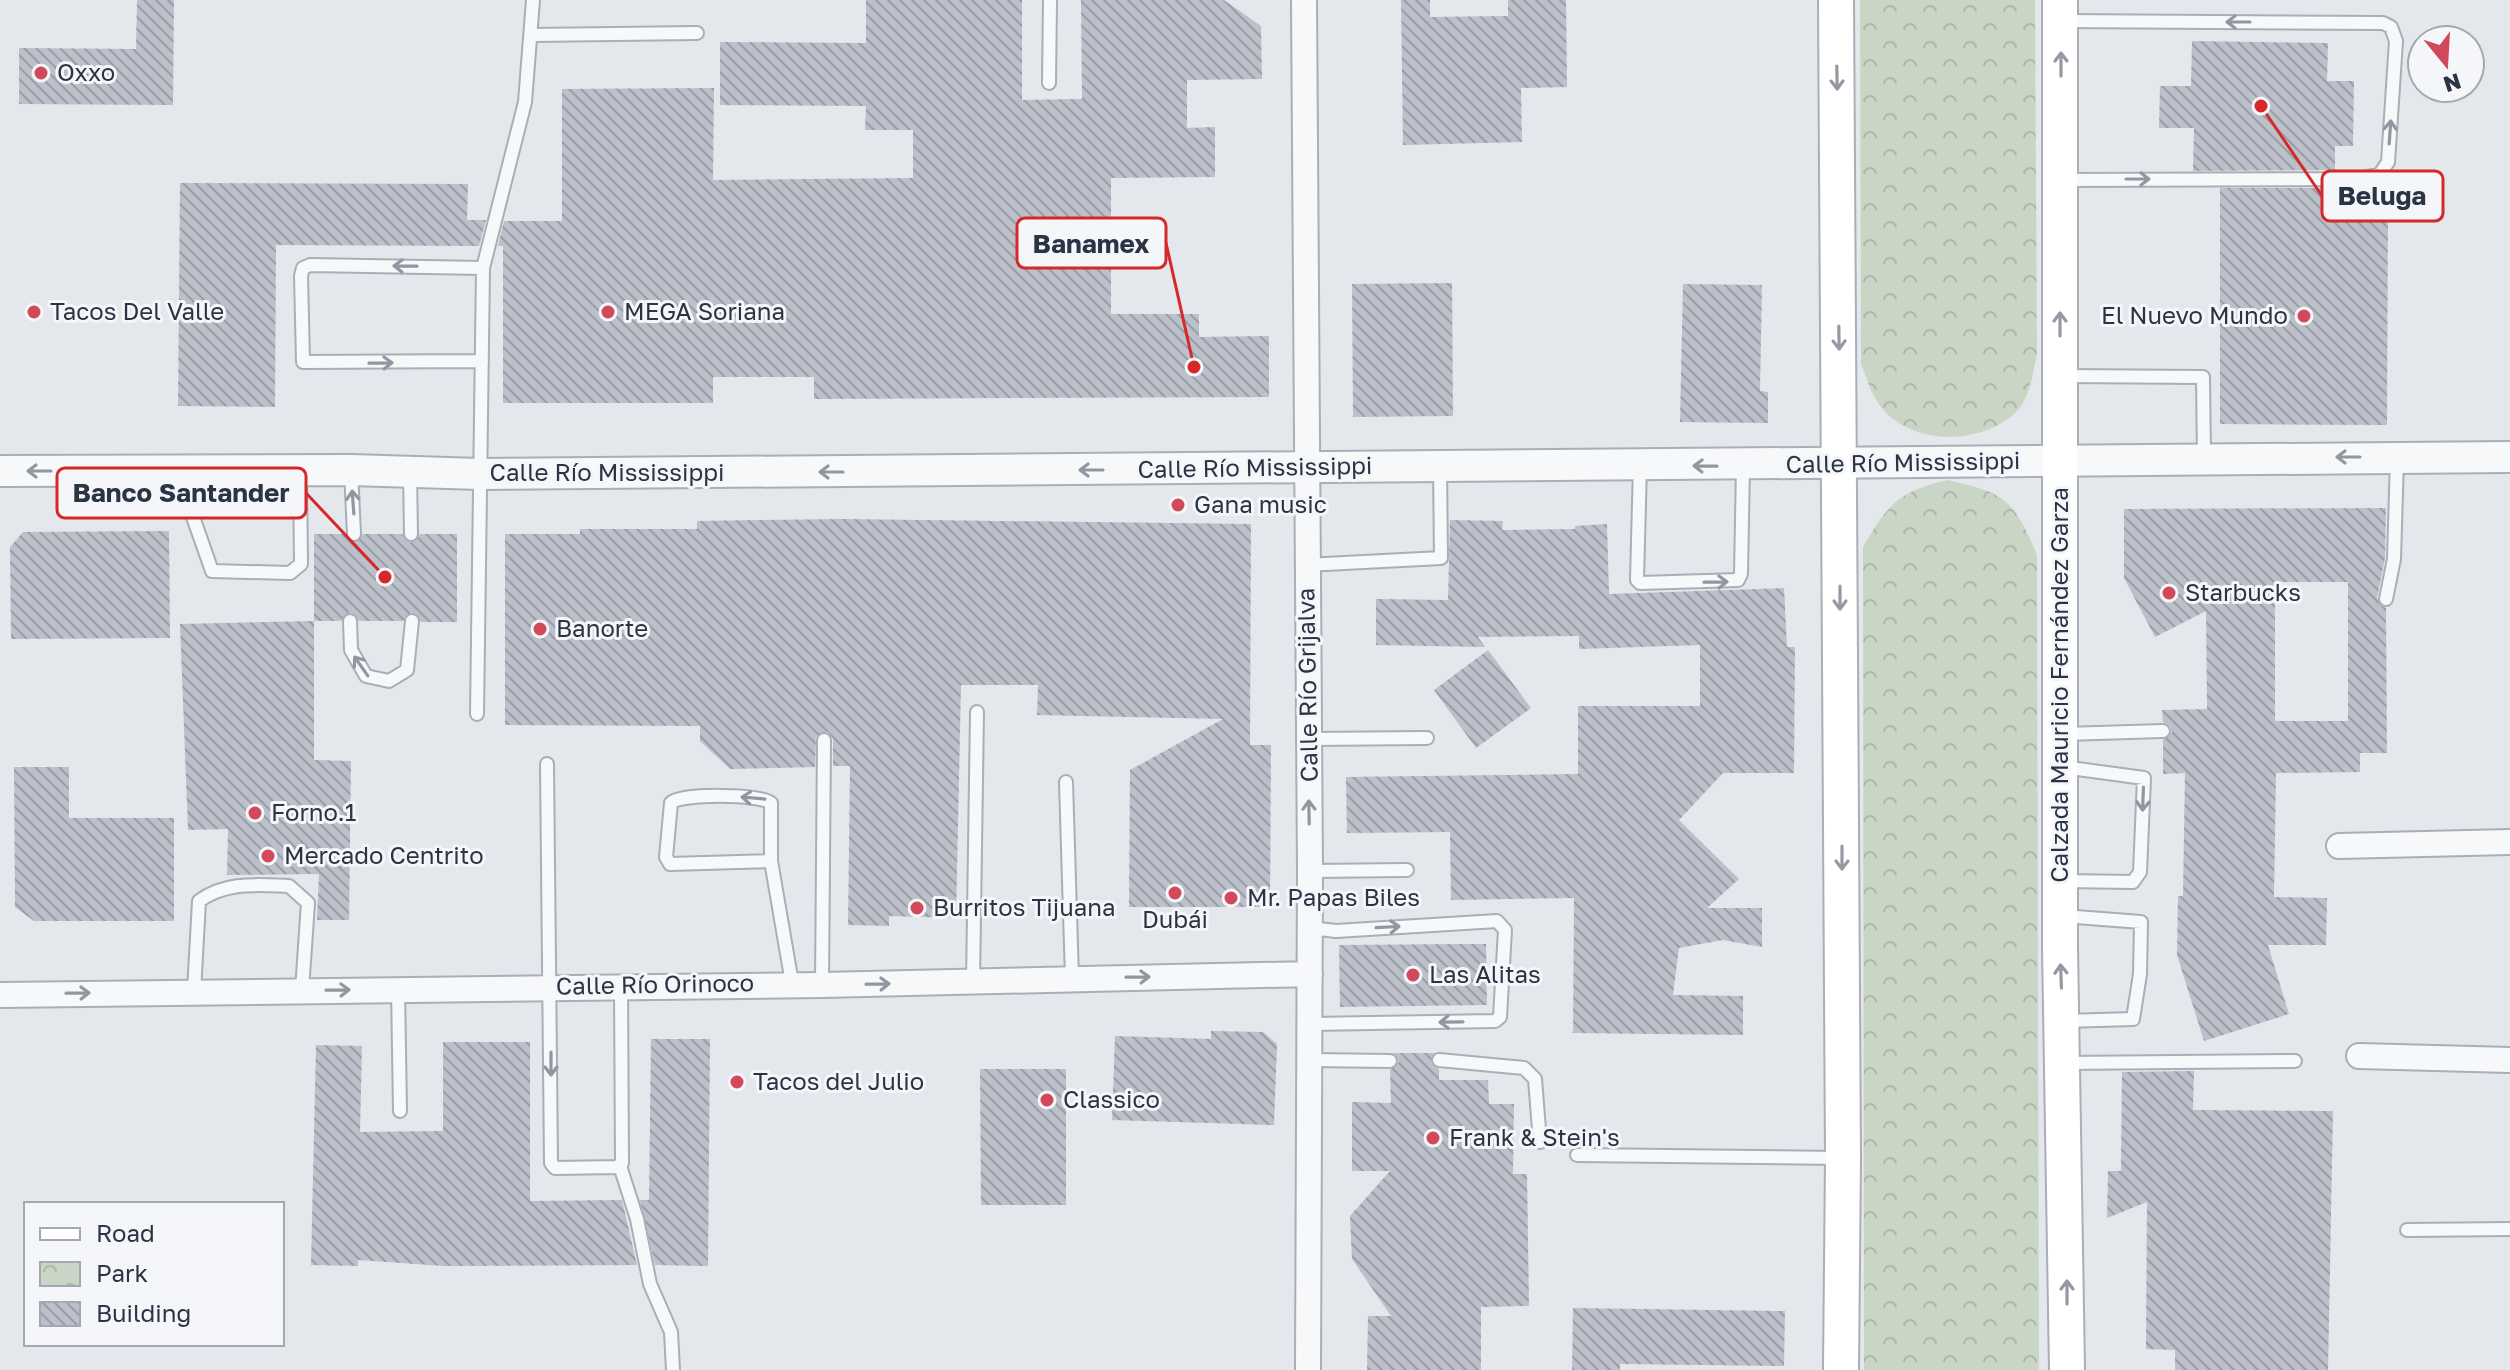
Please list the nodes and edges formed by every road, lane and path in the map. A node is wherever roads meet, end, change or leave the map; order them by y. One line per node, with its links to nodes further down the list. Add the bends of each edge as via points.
1 (533, 0): 7 (lane)
2 (1050, 0): 8 (lane)
3 (1304, 0): 21 (street, Calle Río Grijalva)
4 (1836, 0): 17 (main road, one-way to 17)
5 (2060, 11): 9 (main road, Calzada Mauricio Fernández Garza, one-way to 5); 9 (lane, one-way to 5, via 2360,179 2380,174 2388,162 2396,41 2391,27 2383,23)
6 (697, 33): 7 (lane)
7 (531, 35): 10 (lane, via 525,102)
8 (1049, 83)
9 (2060, 180): 12 (main road, Calzada Mauricio Fernández Garza, one-way to 9)
10 (483, 268): 11 (lane); 11 (lane, one-way to 11, via 310,265 301,276 303,362)
11 (482, 361): 27 (lane)
12 (2059, 376): 15 (lane, via 2203,377); 16 (main road, Calzada Mauricio Fernández Garza)
13 (2397, 457): 14 (street, Calle Río Mississippi); 15 (street, Calle Río Mississippi, one-way to 15); 31 (lane, via 2394,559)
14 (2510, 457)
15 (2204, 458): 16 (street, Calle Río Mississippi)
16 (2059, 460): 17 (street, Calle Río Mississippi); 40 (main road, Calzada Mauricio Fernández Garza)
17 (1839, 462): 20 (street, Calle Río Mississippi); 74 (main road, one-way to 74)
18 (1440, 464): 19 (street, Calle Río Mississippi); 21 (street, Calle Río Mississippi); 30 (lane, via 1441,558)
19 (1640, 465): 20 (street, Calle Río Mississippi, one-way to 19); 20 (lane, one-way to 20, via 1640,583 1738,580)
20 (1743, 466)
21 (1309, 469): 27 (street, Calle Río Mississippi, one-way to 27); 30 (street, Calle Río Grijalva)
22 (351, 470): 25 (street, Calle Río Mississippi); 26 (street, Calle Río Mississippi); 28 (lane, one-way to 22)
23 (0, 471): 24 (street, Calle Río Mississippi, one-way to 23)
24 (192, 471): 25 (street, Calle Río Mississippi); 25 (lane, via 193,517 212,571 290,573 301,564)
25 (300, 471)
26 (410, 472): 27 (street, Calle Río Mississippi); 29 (lane)
27 (480, 474): 35 (lane)
28 (354, 534)
29 (411, 534)
30 (1306, 565): 38 (street, Calle Río Grijalva)
31 (2386, 599)
32 (350, 621): 33 (lane, one-way to 32, via 407,670 389,681 366,676 351,650)
33 (412, 621)
34 (977, 712): 53 (lane)
35 (477, 714)
36 (2163, 731): 40 (lane)
37 (1427, 738): 38 (lane)
38 (1309, 739): 47 (street, Calle Río Grijalva, one-way to 38)
39 (824, 740): 55 (lane)
40 (2060, 750): 48 (main road, Calzada Mauricio Fernández Garza); 48 (lane, one-way to 48, via 2144,778 2140,872 2133,882)
41 (547, 764): 56 (lane)
42 (1066, 782): 52 (lane)
43 (2510, 842): 44 (street)
44 (2339, 846)
45 (771, 861): 45 (lane, one-way to 45, via 768,800 684,797 671,803 666,857 670,864); 54 (lane)
46 (1407, 870): 47 (lane)
47 (1310, 871): 50 (street, Calle Río Grijalva)
48 (2060, 881): 49 (main road, Calzada Mauricio Fernández Garza)
49 (2060, 916): 62 (main road, Calzada Mauricio Fernández Garza, one-way to 49); 62 (lane, via 2141,922 2133,1019)
50 (1310, 928): 51 (street, Calle Río Grijalva); 63 (lane, one-way to 63, via 1497,921 1505,930 1500,1017 1495,1021)
51 (1310, 974): 52 (street, Calle Río Orinoco, one-way to 51); 63 (street, Calle Río Grijalva)
52 (1072, 979): 53 (street, Calle Río Orinoco)
53 (973, 982): 55 (street, Calle Río Orinoco, one-way to 53)
54 (792, 983): 55 (street, Calle Río Orinoco); 57 (street, Calle Río Orinoco)
55 (822, 985)
56 (550, 986): 57 (street, Calle Río Orinoco); 58 (street, Calle Río Orinoco); 75 (lane, one-way to 75, via 552,1165)
57 (621, 986): 75 (lane)
58 (398, 989): 59 (street, Calle Río Orinoco, one-way to 58); 71 (lane)
59 (302, 990): 60 (street, Calle Río Orinoco); 60 (lane, via 308,903 289,886 254,885 217,888 199,901)
60 (194, 992): 61 (street, Calle Río Orinoco, one-way to 60)
61 (0, 995)
62 (2062, 1020): 70 (main road, Calzada Mauricio Fernández Garza)
63 (1310, 1024): 65 (street, Calle Río Grijalva)
64 (2359, 1056): 67 (street)
65 (1309, 1060): 68 (lane); 79 (street, Calle Río Grijalva)
66 (1439, 1060): 72 (lane, via 1524,1068 1535,1079)
67 (2510, 1060)
68 (1390, 1061)
69 (2295, 1061): 70 (lane)
70 (2063, 1063): 81 (main road, Calzada Mauricio Fernández Garza, one-way to 70)
71 (400, 1111)
72 (1540, 1142)
73 (1577, 1155): 74 (lane)
74 (1843, 1158): 80 (main road)
75 (620, 1166): 78 (lane, via 650,1284 671,1332)
76 (2510, 1229): 77 (lane)
77 (2407, 1230)
78 (673, 1370)
79 (1308, 1370)
80 (1841, 1370)
81 (2067, 1370)

